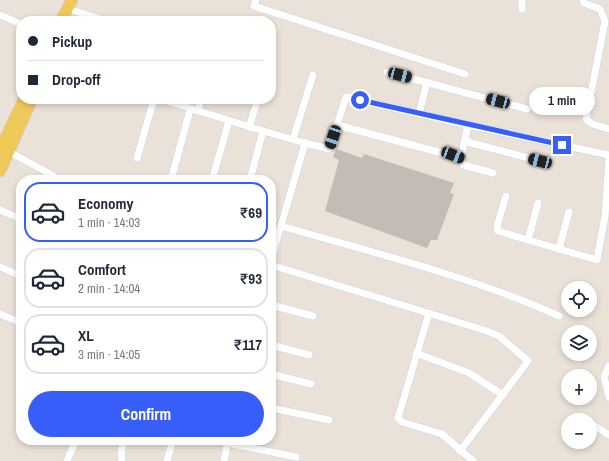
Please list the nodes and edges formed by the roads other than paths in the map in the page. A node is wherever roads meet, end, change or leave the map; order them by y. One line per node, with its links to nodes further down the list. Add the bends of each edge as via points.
1 (80, 0): 5 (main road)
2 (256, 0): 14 (street, via 254,6)
3 (522, 0): 6 (street)
4 (582, 0): 29 (street, via 600,9 605,21 586,118 592,124)
5 (73, 5): 8 (main road); 9 (main road); 10 (street)
6 (522, 9)
7 (0, 15): 11 (street)
8 (65, 16)
9 (71, 16)
10 (96, 16)
11 (16, 22)
12 (387, 72): 15 (street)
13 (313, 74): 31 (street)
14 (465, 74)
15 (427, 82): 22 (street); 24 (street)
16 (22, 104): 34 (main road)
17 (29, 104): 34 (main road)
18 (153, 104): 36 (street)
19 (176, 104): 23 (street)
20 (197, 104): 23 (street)
21 (256, 104): 28 (street)
22 (527, 109)
23 (194, 110): 25 (street); 43 (street)
24 (419, 114): 26 (street, via 346,97); 27 (street)
25 (229, 121): 28 (street); 44 (street)
26 (337, 125): 33 (street, via 329,149); 37 (street)
27 (468, 125): 32 (street); 35 (street)
28 (249, 127): 30 (street)
29 (609, 129)
30 (263, 131): 31 (street); 45 (street)
31 (293, 139): 33 (street)
32 (464, 141): 37 (street); 39 (street)
33 (305, 143): 51 (street)
34 (4, 150): 40 (main road); 42 (street)
35 (609, 155)
36 (137, 158)
37 (461, 158): 41 (street, via 463,166)
38 (609, 160): 54 (street, via 597,260)
39 (540, 161)
40 (0, 171)
41 (493, 173)
42 (52, 175)
43 (173, 175)
44 (213, 175)
45 (251, 175)
46 (506, 196): 52 (street, via 497,226 498,231)
47 (538, 203): 52 (street)
48 (0, 210): 50 (street)
49 (569, 212): 54 (street)
50 (16, 217)
51 (281, 226): 53 (street); 62 (street, via 485,286)
52 (528, 240): 54 (street)
53 (276, 243)
54 (559, 248)
55 (0, 267): 57 (street)
56 (276, 267): 59 (street)
57 (16, 274)
58 (276, 306): 61 (street)
59 (429, 313): 65 (street); 70 (street, via 499,336 528,361)
60 (0, 314): 63 (street)
61 (313, 316)
62 (559, 316)
63 (16, 321)
64 (276, 346): 66 (street)
65 (416, 353): 70 (street, via 470,373); 81 (street, via 398,418 402,422 442,434)
66 (309, 356)
67 (609, 366): 71 (street, via 604,377)
68 (276, 375): 69 (street)
69 (311, 384)
70 (503, 395): 81 (street)
71 (609, 397)
72 (276, 409): 73 (street)
73 (329, 420)
74 (597, 427): 75 (street)
75 (609, 435)
76 (74, 445): 83 (street)
77 (123, 445): 84 (street)
78 (172, 445): 85 (street)
79 (227, 445): 86 (street)
80 (242, 445): 82 (street)
81 (460, 451): 87 (street)
82 (296, 456)
83 (67, 461)
84 (122, 461)
85 (167, 461)
86 (224, 461)
87 (473, 461)

